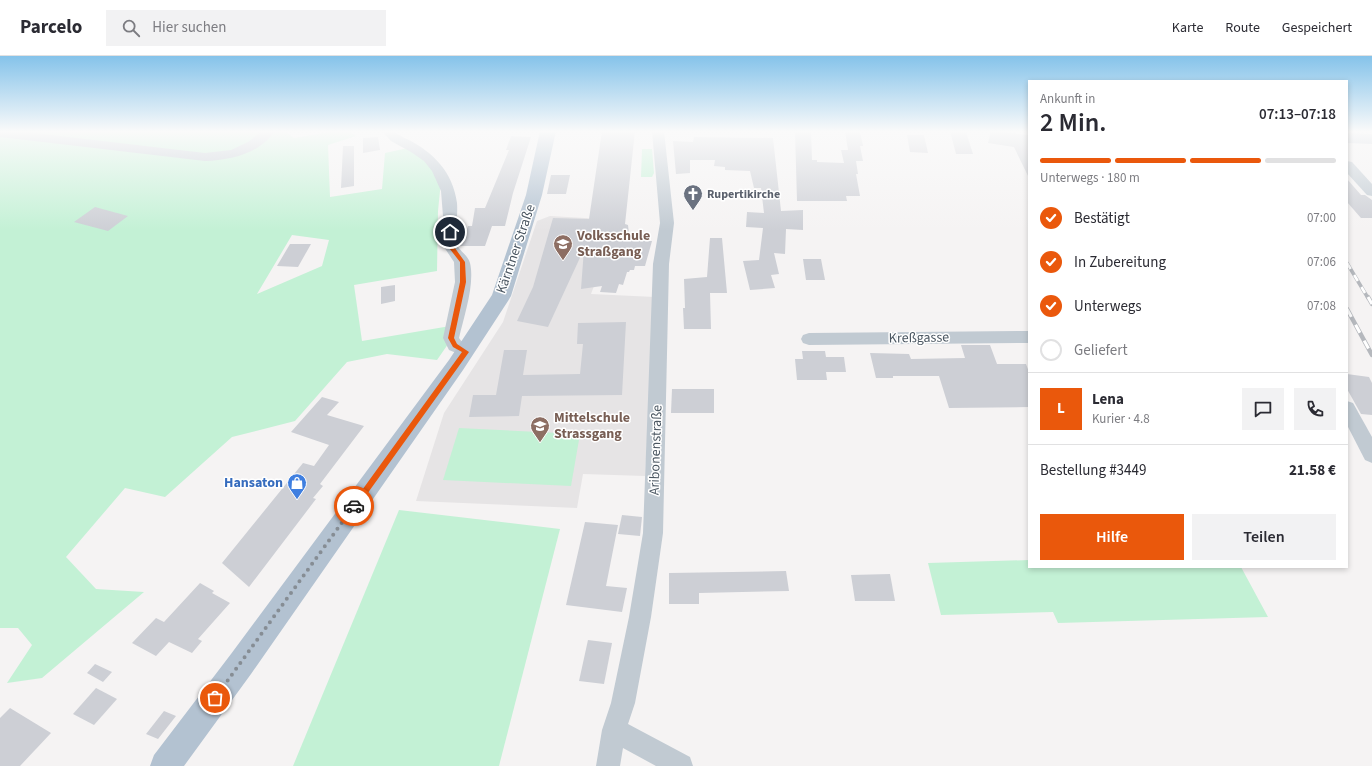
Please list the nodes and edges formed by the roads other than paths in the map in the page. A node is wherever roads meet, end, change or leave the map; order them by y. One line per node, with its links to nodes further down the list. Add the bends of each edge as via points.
1 (432, 164): 8 (street, via 447,184 451,219 449,244 462,262 463,282 451,338 455,346)
2 (541, 164): 8 (main road, Kärntner Straße, via 534,193 501,296)
3 (661, 164): 11 (street, Aribonenstraße, via 668,223 661,264 653,533 623,703)
4 (1348, 166): 5 (street)
5 (1372, 192)
6 (1028, 337): 7 (street, Kreßgasse)
7 (809, 339)
8 (466, 352): 12 (main road, Kärntner Straße)
9 (1348, 410): 10 (street)
10 (1372, 455)
11 (614, 730): 13 (street, Aribonenstraße); 14 (street)
12 (165, 766)
13 (608, 766)
14 (681, 766)

